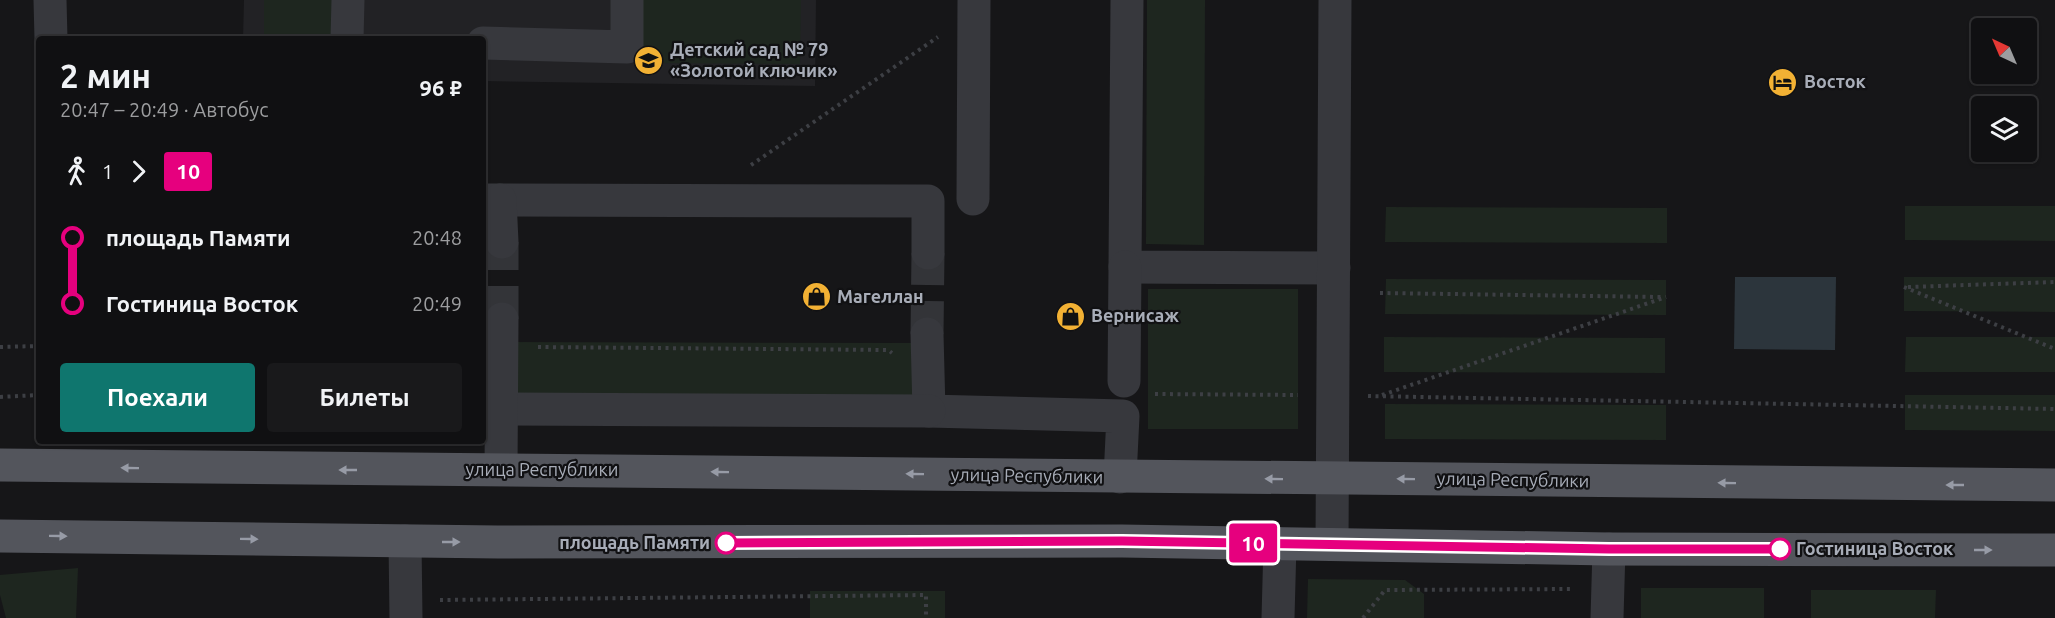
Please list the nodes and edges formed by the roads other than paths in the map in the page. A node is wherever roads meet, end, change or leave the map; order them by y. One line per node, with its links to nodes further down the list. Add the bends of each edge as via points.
1 (50, 0): 7 (street)
2 (348, 0): 8 (street)
3 (627, 0): 9 (street, via 627,47)
4 (1127, 0): 14 (street)
5 (1335, 0): 15 (street)
6 (974, 6): 10 (street)
7 (51, 36)
8 (347, 36)
9 (486, 43)
10 (973, 199)
11 (492, 200): 12 (street); 13 (street, via 928,201)
12 (502, 242)
13 (928, 253)
14 (1125, 267): 15 (street); 18 (street)
15 (1334, 268): 24 (street)
16 (502, 333): 19 (street)
17 (927, 334): 20 (street)
18 (1124, 381)
19 (493, 409): 20 (street); 22 (street)
20 (928, 411): 23 (street, via 1123,416)
21 (0, 465): 22 (main road, улица Республики, one-way to 21)
22 (501, 469): 23 (main road, улица Республики, one-way to 22)
23 (1120, 477): 24 (main road, улица Республики, one-way to 23)
24 (1332, 479): 25 (main road, улица Республики, one-way to 24); 29 (street)
25 (2055, 485)
26 (0, 536): 27 (main road, one-way to 27)
27 (405, 541): 28 (main road, one-way to 28); 32 (street)
28 (1280, 544): 29 (main road); 34 (street)
29 (1332, 544): 30 (main road)
30 (1609, 549): 31 (main road, one-way to 31); 33 (street)
31 (2055, 550)
32 (406, 609)
33 (1607, 612)
34 (1278, 618)

